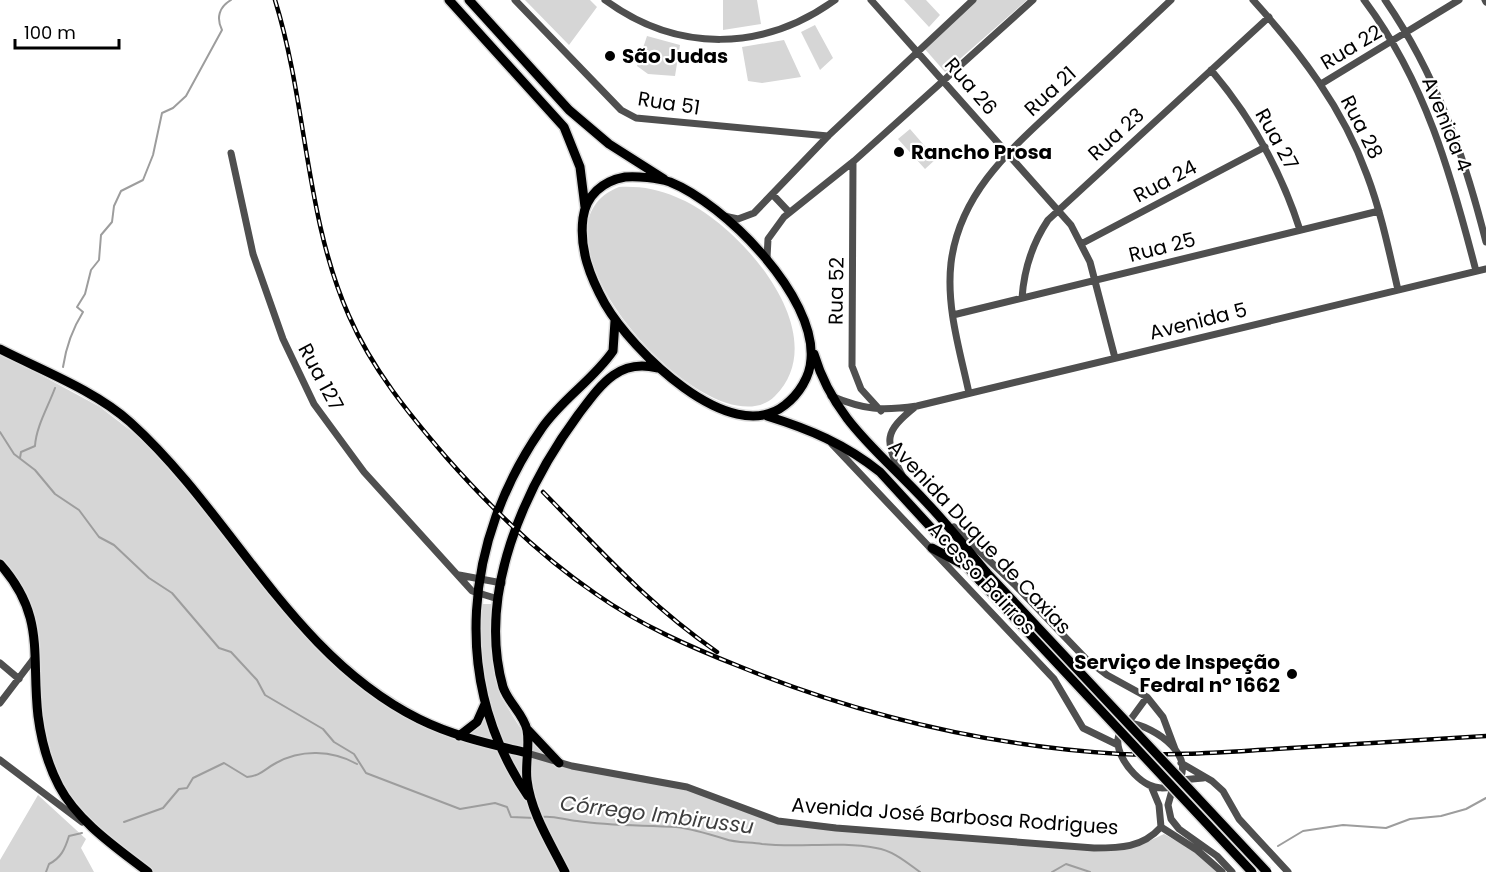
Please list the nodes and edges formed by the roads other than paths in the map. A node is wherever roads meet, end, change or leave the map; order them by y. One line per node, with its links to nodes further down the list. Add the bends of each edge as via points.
1 (449, 0): 28 (main road, via 564,127 580,167)
2 (471, 0): 26 (main road, via 569,110 609,144)
3 (514, 0): 21 (street, Rua 51, via 621,110 636,118)
4 (604, 0): 5 (street, via 623,14 669,32 722,39 750,39 776,32)
5 (835, 0)
6 (871, 0): 17 (street, Rua 26)
7 (973, 0): 17 (street)
8 (1032, 0): 19 (street)
9 (1171, 0): 24 (street, Rua 21)
10 (1253, 0): 14 (street, Rua 28)
11 (1364, 0): 16 (street, Avenida 4)
12 (1385, 0): 15 (street, Avenida 4)
13 (1459, 0): 15 (street, Rua 22)
14 (1269, 17): 18 (street, Rua 23); 20 (street, Rua 28)
15 (1406, 32): 16 (street, Rua 22); 34 (street, Avenida 4, via 1450,121)
16 (1391, 41): 20 (street, Rua 22); 38 (street, Avenida 4, via 1422,98 1446,158)
17 (918, 51): 19 (street, Rua 26); 21 (street)
18 (1211, 70): 22 (street, Rua 27); 29 (street, Rua 23)
19 (945, 80): 24 (street, Rua 26); 25 (street)
20 (1321, 84): 30 (street, Rua 28, via 1351,136)
21 (828, 136): 27 (street)
22 (1265, 147): 33 (street, Rua 27); 35 (street, Rua 24)
23 (231, 153): 59 (street, Rua 127, via 257,265 283,339 314,404 364,472)
24 (1008, 153): 29 (street, Rua 26); 42 (street, Rua 21, via 980,186 961,221 951,263)
25 (853, 162): 31 (street); 51 (street, Rua 52, via 852,366 861,389)
26 (669, 182): 28 (main road, via 616,178 598,188); 32 (main road, Avenida Duque de Caxias)
27 (773, 195): 31 (street); 32 (street, via 747,218)
28 (585, 207): 43 (main road, via 585,260)
29 (1058, 209): 35 (street, Rua 26); 41 (street, Rua 23, via 1032,249)
30 (1379, 211): 33 (street, Rua 25); 40 (street, Rua 28)
31 (789, 212): 36 (street, via 771,232)
32 (724, 216): 36 (main road, Avenida Duque de Caxias)
33 (1300, 230): 39 (street, Rua 25)
34 (1486, 242)
35 (1082, 244): 39 (street, Rua 26)
36 (767, 258): 44 (main road, Avenida Duque de Caxias, via 793,298)
37 (1486, 269): 38 (street, Avenida 5)
38 (1476, 271): 40 (street, Avenida 5)
39 (1095, 280): 41 (street, Rua 25); 46 (street, Rua 26)
40 (1398, 290): 46 (street, Avenida 5)
41 (1022, 298): 42 (street, Rua 25)
42 (952, 315): 48 (street, Rua 21)
43 (614, 318): 47 (main road); 60 (main road, via 613,351 552,414 526,452 490,535)
44 (811, 345): 49 (main road, Avenida Duque de Caxias); 52 (main road, via 811,360 801,388 792,400)
45 (1, 352): 72 (main road, Avenida José Barbosa Rodrigues, via 78,389 128,420 192,485 288,612 314,640 380,696 420,720)
46 (1115, 358): 48 (street, Avenida 5)
47 (659, 369): 52 (main road, Avenida Duque de Caxias, via 716,406); 61 (main road, via 640,364 617,371 580,412 527,497)
48 (969, 393): 50 (street, Avenida 5)
49 (829, 395): 51 (street, Avenida 5); 54 (main road, Avenida Duque de Caxias, via 848,421)
50 (917, 406): 51 (street, Avenida 5); 54 (street, Avenida 5, via 891,428 889,437 889,447)
51 (881, 411)
52 (767, 416): 53 (main road, Avenida Duque de Caxias)
53 (819, 433): 56 (street, Acesso Bairros, via 852,462); 58 (main road, Avenida Duque de Caxias, via 880,472)
54 (906, 481): 55 (main road, Avenida Duque de Caxias)
55 (927, 502): 67 (street, via 1086,659); 92 (main road, Avenida Duque de Caxias, bridge, via 987,573)
56 (932, 548): 58 (main road); 73 (street, Acesso Bairros, via 1054,679 1083,728)
57 (0, 564): 64 (main road, via 24,599)
58 (968, 567): 91 (main road, Avenida Duque de Caxias, bridge)
59 (459, 575): 60 (street); 62 (street, Rua 127)
60 (481, 577): 61 (street); 62 (main road)
61 (502, 583): 63 (main road)
62 (477, 595): 63 (street); 69 (main road, via 476,656)
63 (498, 599): 71 (main road, via 498,650 504,688)
64 (37, 655): 66 (street); 86 (main road, via 38,717 51,767 69,801)
65 (0, 663): 66 (street)
66 (19, 679): 68 (street)
67 (1147, 697): 70 (street); 75 (street, via 1163,717)
68 (0, 703)
69 (485, 704): 72 (main road, via 477,722); 74 (main road)
70 (1128, 723): 73 (street, via 1118,737); 75 (street, via 1153,729)
71 (527, 729): 76 (main road); 79 (main road)
72 (459, 736): 74 (main road, Avenida José Barbosa Rodrigues)
73 (1118, 745): 82 (street, via 1129,770)
74 (499, 746): 76 (main road, Avenida José Barbosa Rodrigues); 84 (main road)
75 (1175, 749): 78 (street)
76 (527, 753): 79 (street, Avenida José Barbosa Rodrigues); 84 (main road)
77 (0, 760): 86 (street)
78 (1181, 762): 80 (street); 81 (street)
79 (559, 763): 85 (street, Avenida José Barbosa Rodrigues, via 664,781 757,814 808,825 1094,848 1128,847 1145,841)
80 (1203, 778): 81 (street); 93 (street, via 1223,791 1239,819)
81 (1181, 780): 83 (street)
82 (1150, 786): 83 (street); 85 (street, via 1160,805)
83 (1173, 787): 90 (street, via 1168,805 1171,819 1179,830 1208,849)
84 (530, 801): 88 (main road)
85 (1161, 827): 89 (street)
86 (104, 838): 87 (main road)
87 (148, 872)
88 (565, 872)
89 (1222, 872)
90 (1232, 872)
91 (1252, 872)
92 (1267, 872)
93 (1288, 872)

